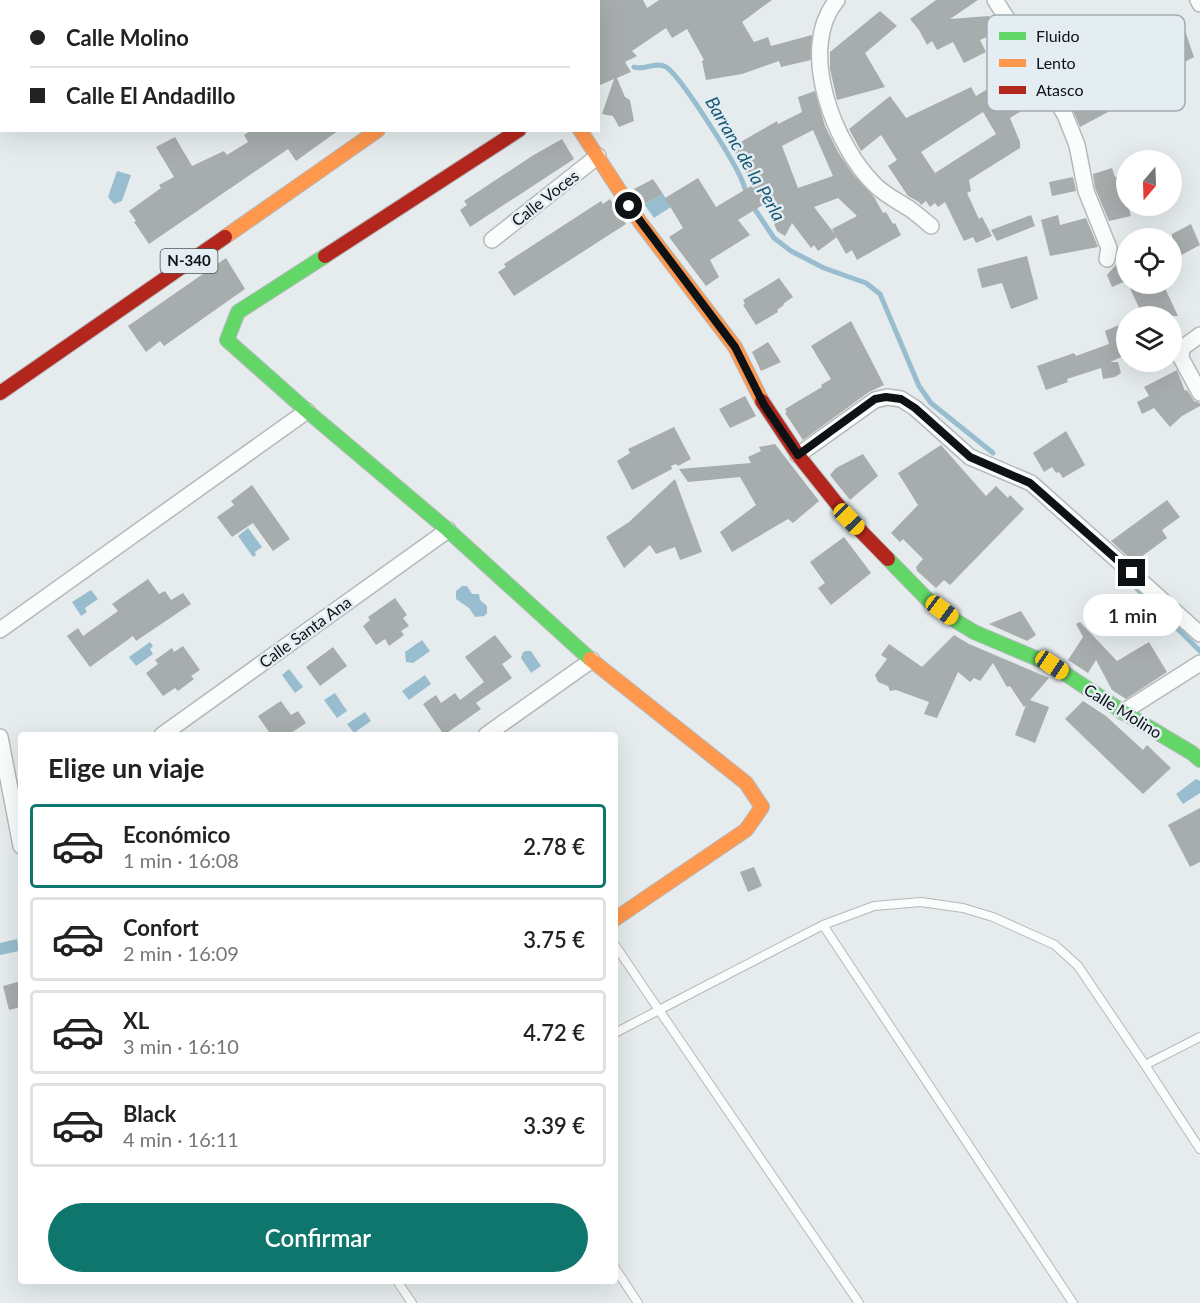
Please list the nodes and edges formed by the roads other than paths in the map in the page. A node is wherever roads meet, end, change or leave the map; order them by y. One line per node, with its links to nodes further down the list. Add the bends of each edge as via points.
1 (837, 0): 9 (street, via 823,24 820,53 824,90 842,138 855,162 874,184)
2 (995, 0): 3 (street)
3 (1005, 15)
4 (1063, 111): 11 (street, via 1077,145 1086,191 1109,248)
5 (375, 132): 13 (main road, N-340)
6 (516, 132): 15 (main road, via 238,312 227,340)
7 (581, 132): 8 (main road, Calle Molino)
8 (598, 156): 10 (street, Calle Voces); 16 (main road, Calle Molino, via 640,222 735,347 764,405)
9 (932, 226)
10 (492, 240)
11 (1107, 259)
12 (1200, 335): 14 (street, via 1182,348 1181,358)
13 (0, 393)
14 (1200, 393)
15 (307, 411): 17 (main road); 18 (street)
16 (798, 455): 19 (street, via 875,399 901,399 970,457 1030,483); 22 (main road, Calle Molino, via 849,519 928,600 974,632 1052,665)
17 (448, 530): 20 (main road); 23 (street, Calle Santa Ana)
18 (0, 630)
19 (1200, 634)
20 (592, 660): 24 (street); 28 (main road, via 746,783 762,807 746,830)
21 (1200, 663): 22 (street)
22 (1123, 712): 26 (main road, Calle Molino)
23 (166, 732)
24 (490, 732)
25 (0, 737): 27 (street)
26 (1200, 760)
27 (18, 819)
28 (618, 917)
29 (824, 925): 31 (lane); 34 (lane, via 874,906 921,902 963,908 1023,929 1055,945 1078,966); 41 (lane)
30 (618, 949): 31 (lane)
31 (660, 1010): 32 (lane); 40 (lane)
32 (618, 1031)
33 (1200, 1037): 34 (lane)
34 (1145, 1065): 35 (lane)
35 (1200, 1149)
36 (618, 1273): 39 (lane)
37 (399, 1284): 38 (lane)
38 (412, 1303)
39 (638, 1303)
40 (859, 1303)
41 (1073, 1303)

